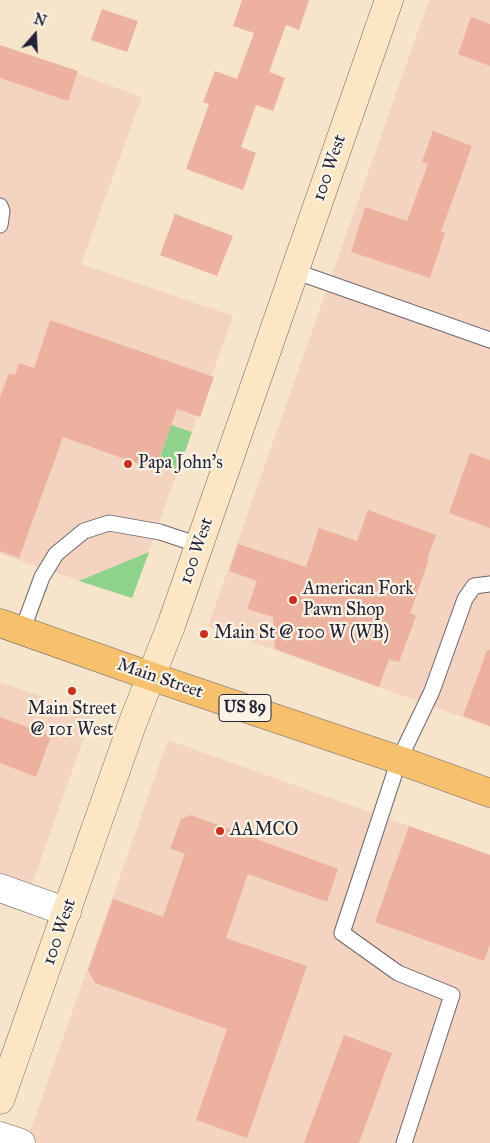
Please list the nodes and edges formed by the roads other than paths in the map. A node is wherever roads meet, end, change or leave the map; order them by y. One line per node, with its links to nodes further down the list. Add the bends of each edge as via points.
1 (389, 0): 4 (street, 100 West)
2 (0, 206): 3 (lane)
3 (0, 225)
4 (294, 271): 5 (lane); 6 (street, 100 West)
5 (490, 340)
6 (199, 545): 8 (lane, via 160,532 109,524 84,531 56,554); 9 (street, 100 West)
7 (490, 584): 10 (lane, via 474,586 465,598 432,691)
8 (11, 627): 9 (main road, Main Street / US 89)
9 (150, 676): 10 (main road, Main Street / US 89); 13 (street, 100 West)
10 (399, 760): 11 (main road, Main Street / US 89); 17 (lane, via 342,932 398,973 452,995)
11 (490, 793)
12 (0, 888): 13 (street)
13 (67, 912): 14 (street, 100 West)
14 (0, 1100)
15 (0, 1136): 16 (street)
16 (21, 1143)
17 (404, 1143)

